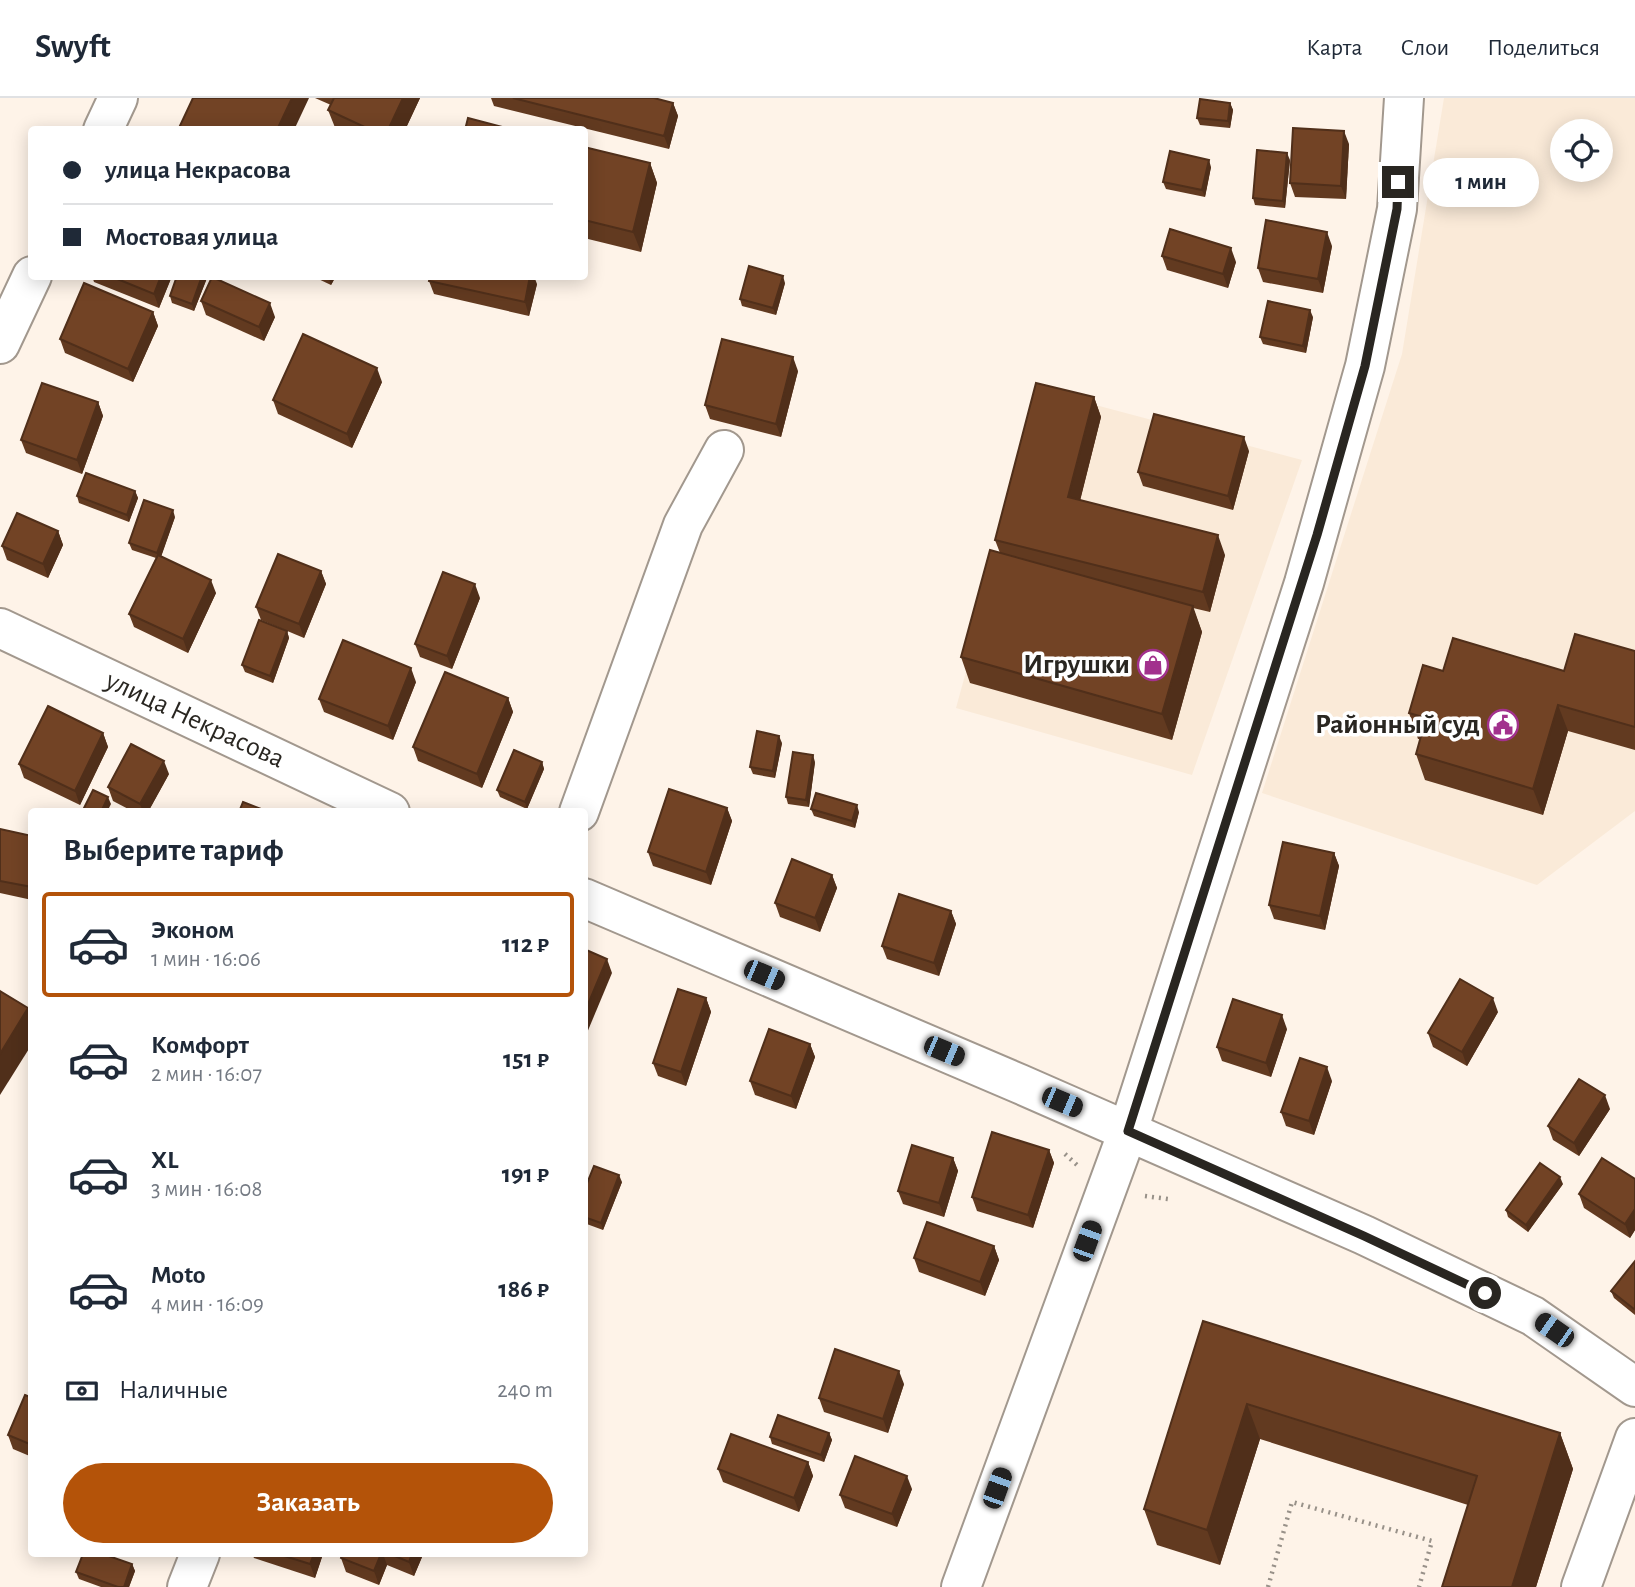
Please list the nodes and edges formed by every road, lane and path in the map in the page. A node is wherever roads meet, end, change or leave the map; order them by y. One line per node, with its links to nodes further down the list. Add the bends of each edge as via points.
1 (118, 98): 3 (street)
2 (1404, 98): 11 (street, via 1397,209 1365,366 1304,583)
3 (105, 126)
4 (30, 280): 5 (street)
5 (0, 344)
6 (724, 450): 9 (street, via 682,525)
7 (0, 628): 8 (street, улица Некрасова)
8 (382, 808)
9 (580, 808)
10 (588, 900): 11 (street)
11 (1128, 1131): 12 (street, via 1533,1316); 16 (street)
12 (1635, 1387)
13 (1635, 1438): 19 (street)
14 (199, 1557): 15 (street)
15 (187, 1587)
16 (961, 1587)
17 (1268, 1587): 18 (path, via 1292,1502 1432,1541)
18 (1419, 1587)
19 (1581, 1587)

